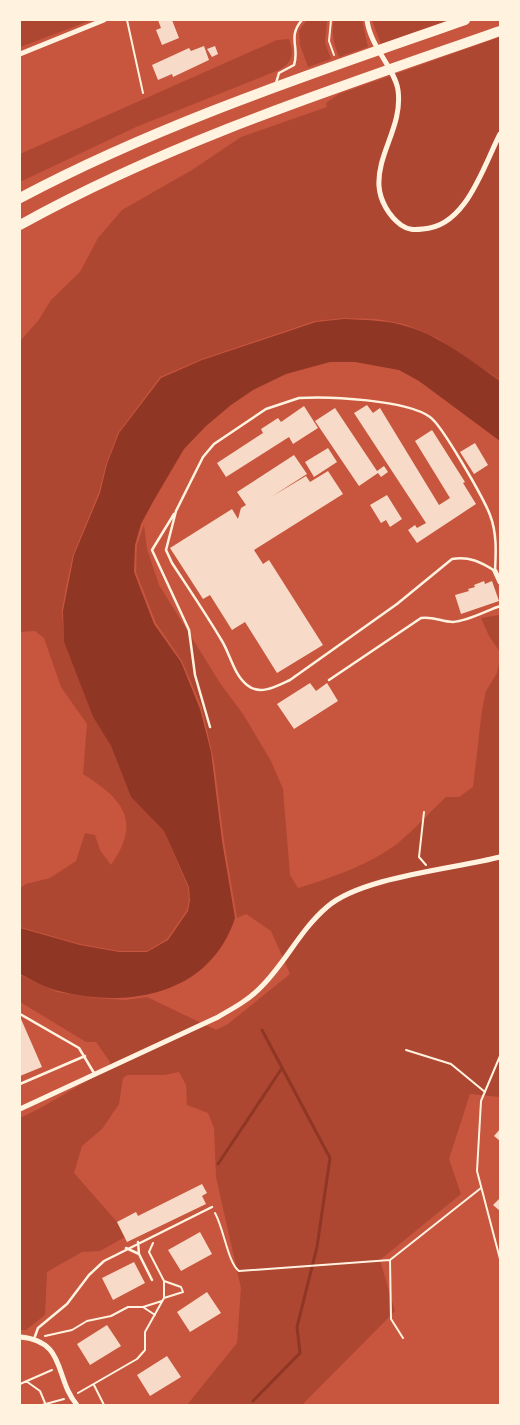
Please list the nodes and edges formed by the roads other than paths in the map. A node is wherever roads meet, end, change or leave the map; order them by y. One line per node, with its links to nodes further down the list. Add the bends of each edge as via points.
1 (104, 20): 6 (street)
2 (302, 20): 7 (lane, via 294,34 297,56 294,65 279,73)
3 (367, 20): 8 (street, via 371,36 398,87 397,118 379,176 382,199 398,222 413,230 440,227 451,220 470,195)
4 (465, 20): 7 (highway)
5 (500, 31): 10 (highway, via 332,90 166,154)
6 (20, 54)
7 (274, 87): 9 (highway, via 142,140)
8 (500, 134)
9 (20, 198)
10 (20, 225)
11 (176, 511): 12 (lane, via 194,474 214,444 266,409 299,398 321,397 392,405 431,417 452,446 490,514 496,544); 12 (lane, via 166,550 237,672 247,685 259,690 290,680 397,604 452,559 464,557); 16 (lane, via 152,550 189,630 195,675)
12 (495, 571): 13 (street)
13 (500, 582)
14 (500, 606): 15 (lane, via 455,622 422,618)
15 (329, 680)
16 (210, 727)
17 (500, 857): 20 (street, via 369,885 341,897 312,921 275,972 252,996 216,1018)
18 (20, 1014): 19 (lane, via 68,1041)
19 (86, 1056): 20 (lane); 21 (lane)
20 (94, 1073): 22 (street)
21 (20, 1084)
22 (20, 1109)
23 (212, 1207): 24 (lane)
24 (138, 1242): 25 (lane); 26 (lane)
25 (126, 1248): 26 (lane); 29 (lane, via 89,1275)
26 (139, 1254): 27 (lane)
27 (152, 1280)
28 (20, 1337): 29 (street)
29 (34, 1339): 30 (street, via 56,1355 66,1388)
30 (77, 1405)

